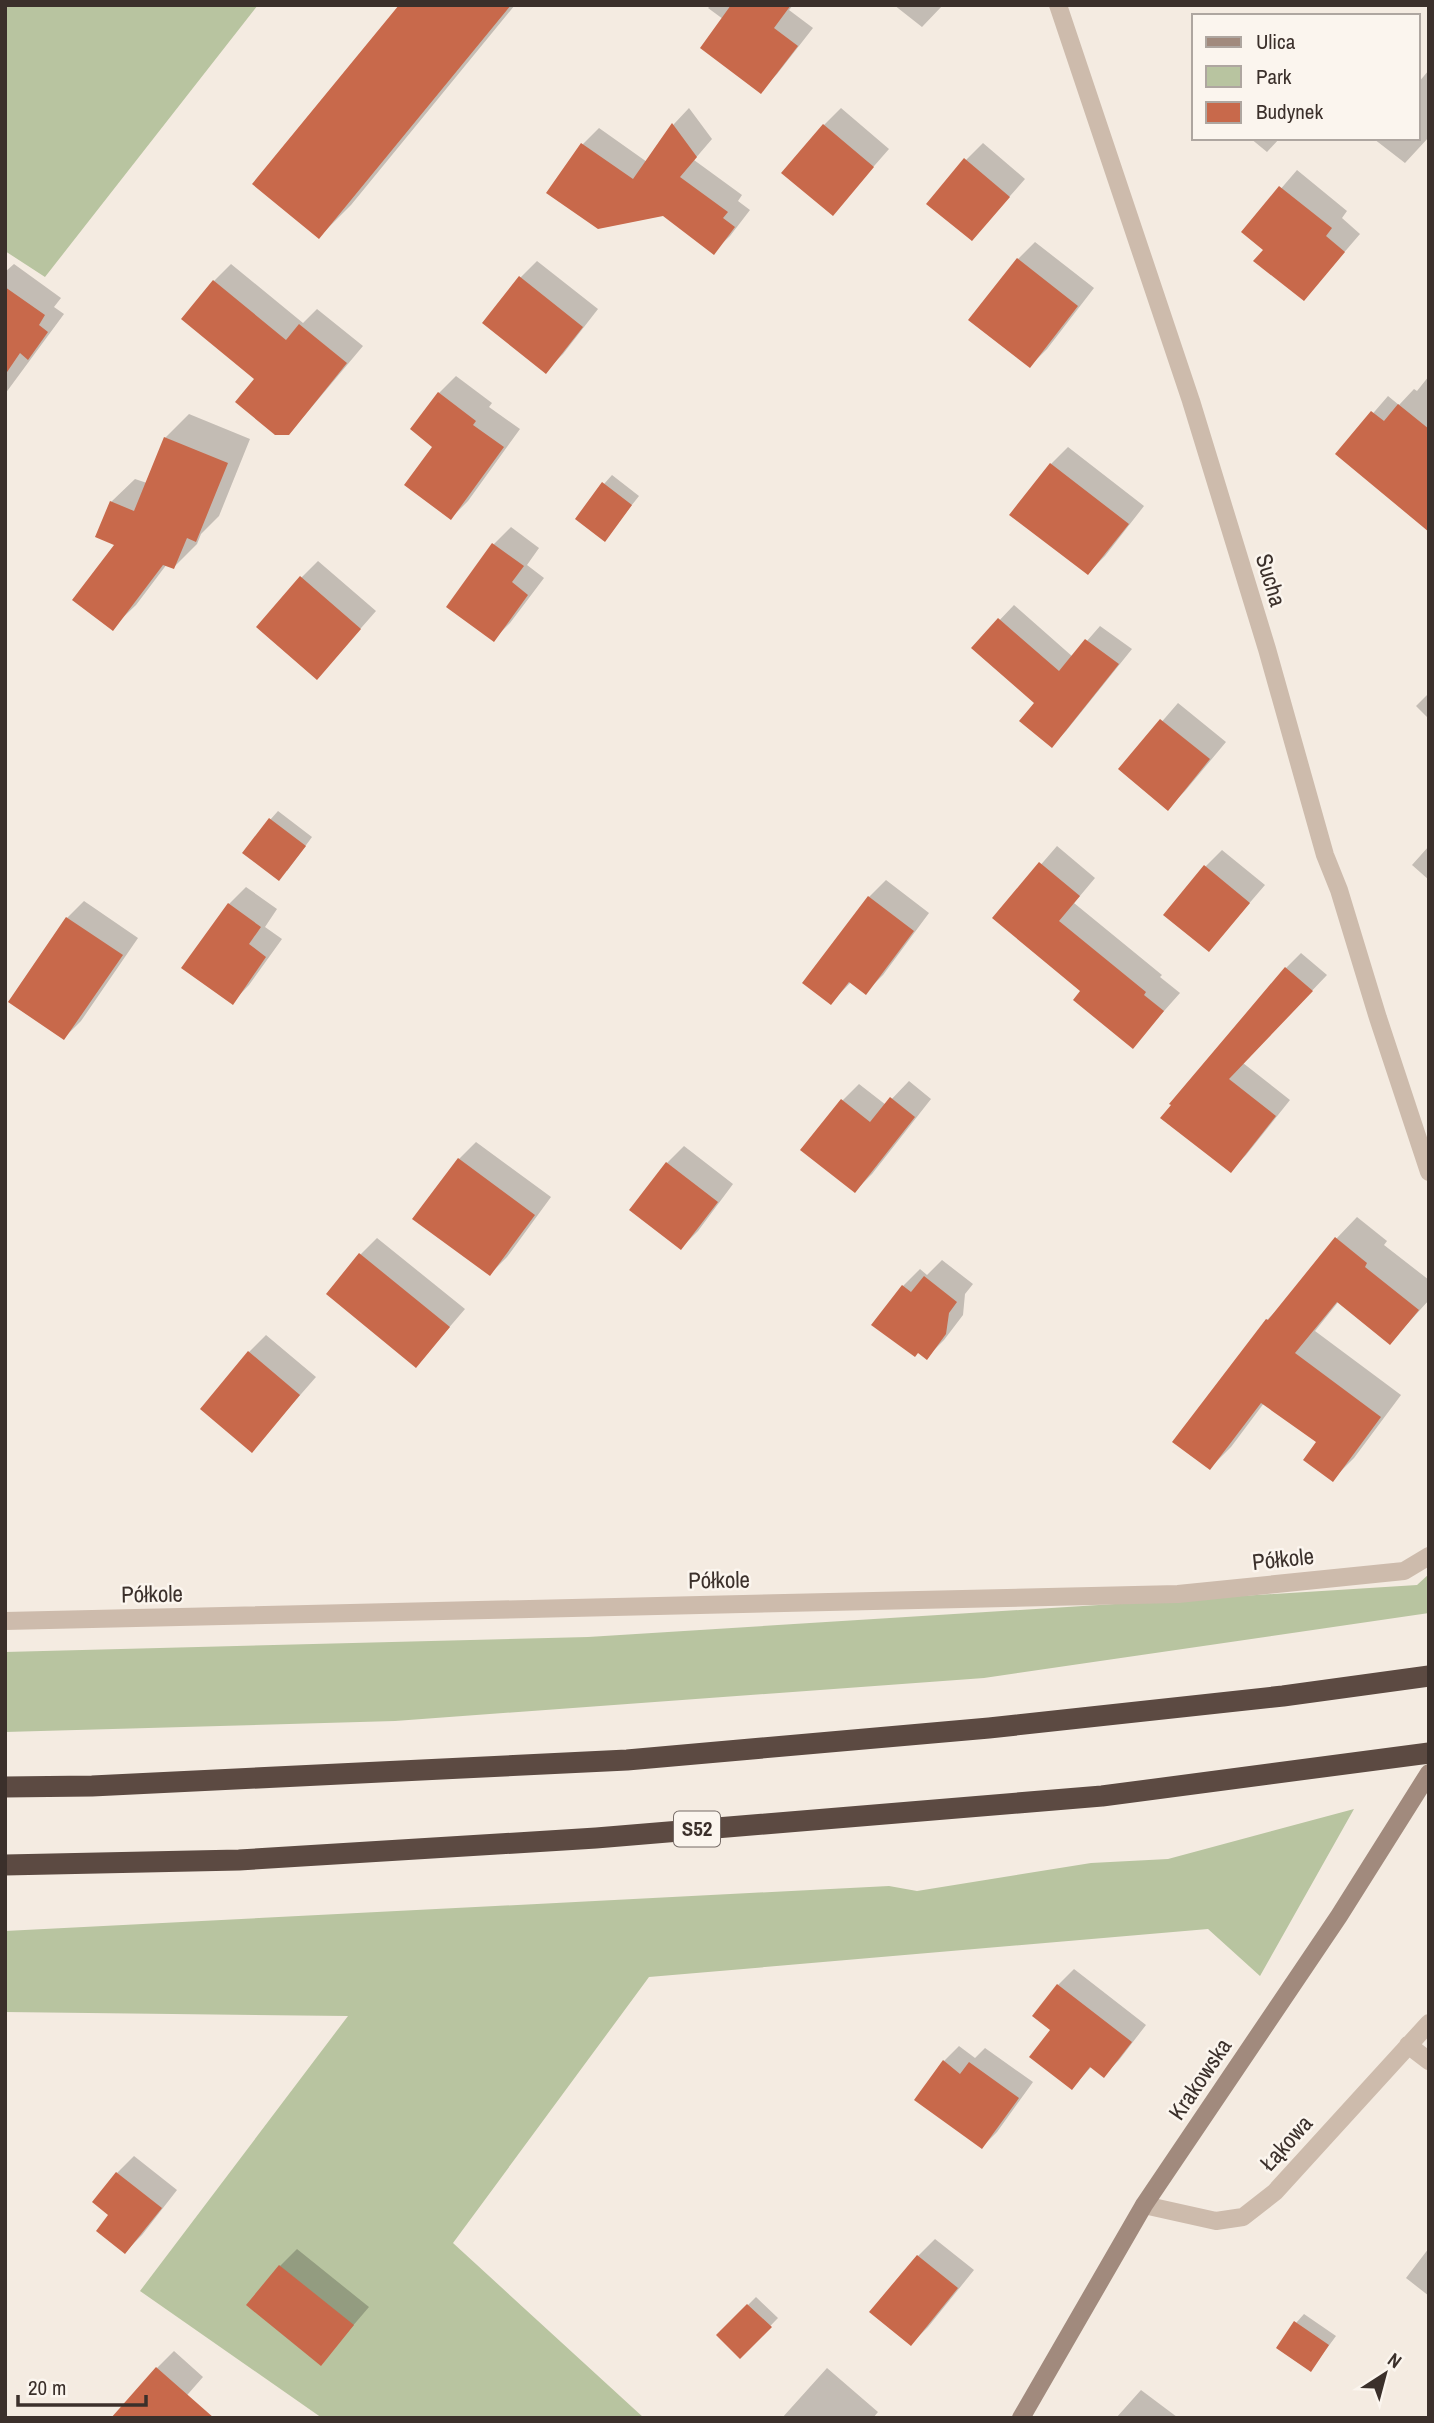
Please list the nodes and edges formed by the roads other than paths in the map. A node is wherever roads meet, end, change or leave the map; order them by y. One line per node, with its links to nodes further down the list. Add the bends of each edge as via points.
1 (1058, 5): 2 (street, Sucha, via 1191,401 1325,855)
2 (1429, 1172)
3 (1429, 1556): 4 (street, Półkole, via 1404,1571 1178,1594)
4 (5, 1621)
5 (1429, 1676): 8 (highway, via 989,1728 627,1760)
6 (1429, 1753): 9 (highway, S52, via 1102,1796 596,1838 239,1860)
7 (1429, 1773): 13 (street, Krakowska, via 1339,1916)
8 (5, 1787)
9 (5, 1865)
10 (1429, 2023): 11 (street, Łąkowa)
11 (1408, 2045): 12 (street); 13 (street, Łąkowa, via 1275,2192 1244,2217 1216,2221)
12 (1429, 2061)
13 (1144, 2205): 14 (street, Krakowska)
14 (1021, 2418)

